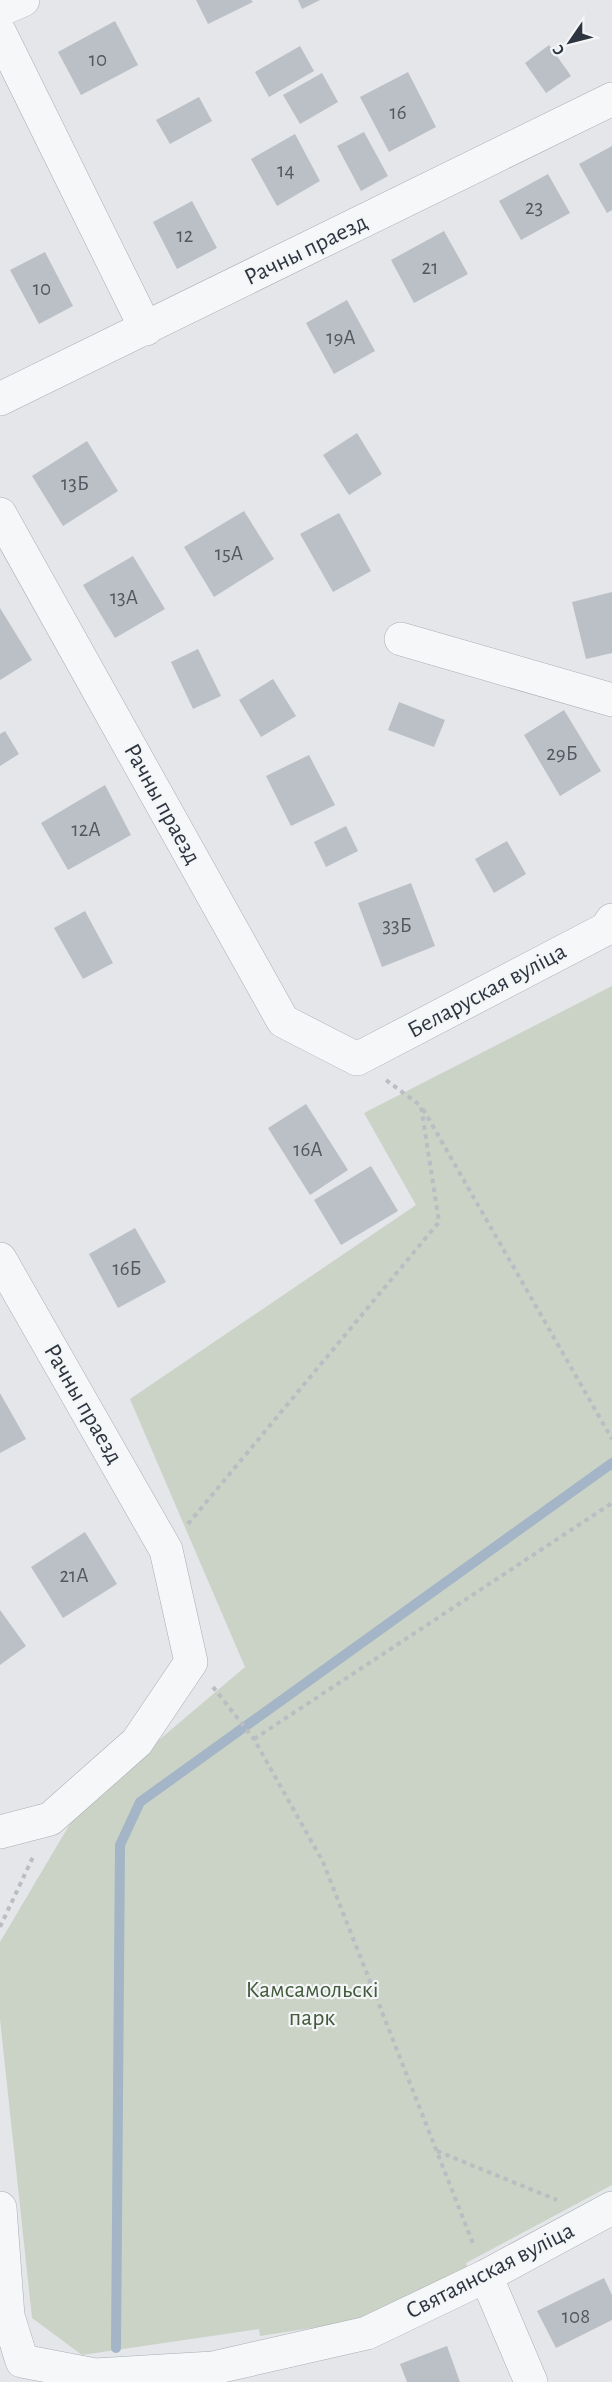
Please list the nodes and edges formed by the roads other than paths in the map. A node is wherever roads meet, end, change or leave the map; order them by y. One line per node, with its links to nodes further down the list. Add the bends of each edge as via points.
1 (23, 0): 2 (street)
2 (0, 10)
3 (0, 33): 5 (street)
4 (612, 99): 5 (street, Рачны праезд)
5 (146, 328): 6 (street, Рачны праезд)
6 (0, 399)
7 (0, 514): 11 (street, Рачны праезд, via 284,1021)
8 (401, 639): 9 (street)
9 (612, 700)
10 (612, 920): 11 (street, Беларуская вуліца, via 606,929)
11 (357, 1059)
12 (0, 1259): 13 (street, Рачны праезд, via 166,1550 191,1662 137,1742 50,1819)
13 (0, 1832)
14 (0, 2208): 16 (street, Святаянская вуліца, via 9,2316 22,2361 95,2375 213,2368 367,2334)
15 (604, 2212): 16 (street, Святаянская вуліца)
16 (486, 2276): 17 (street)
17 (531, 2382)

